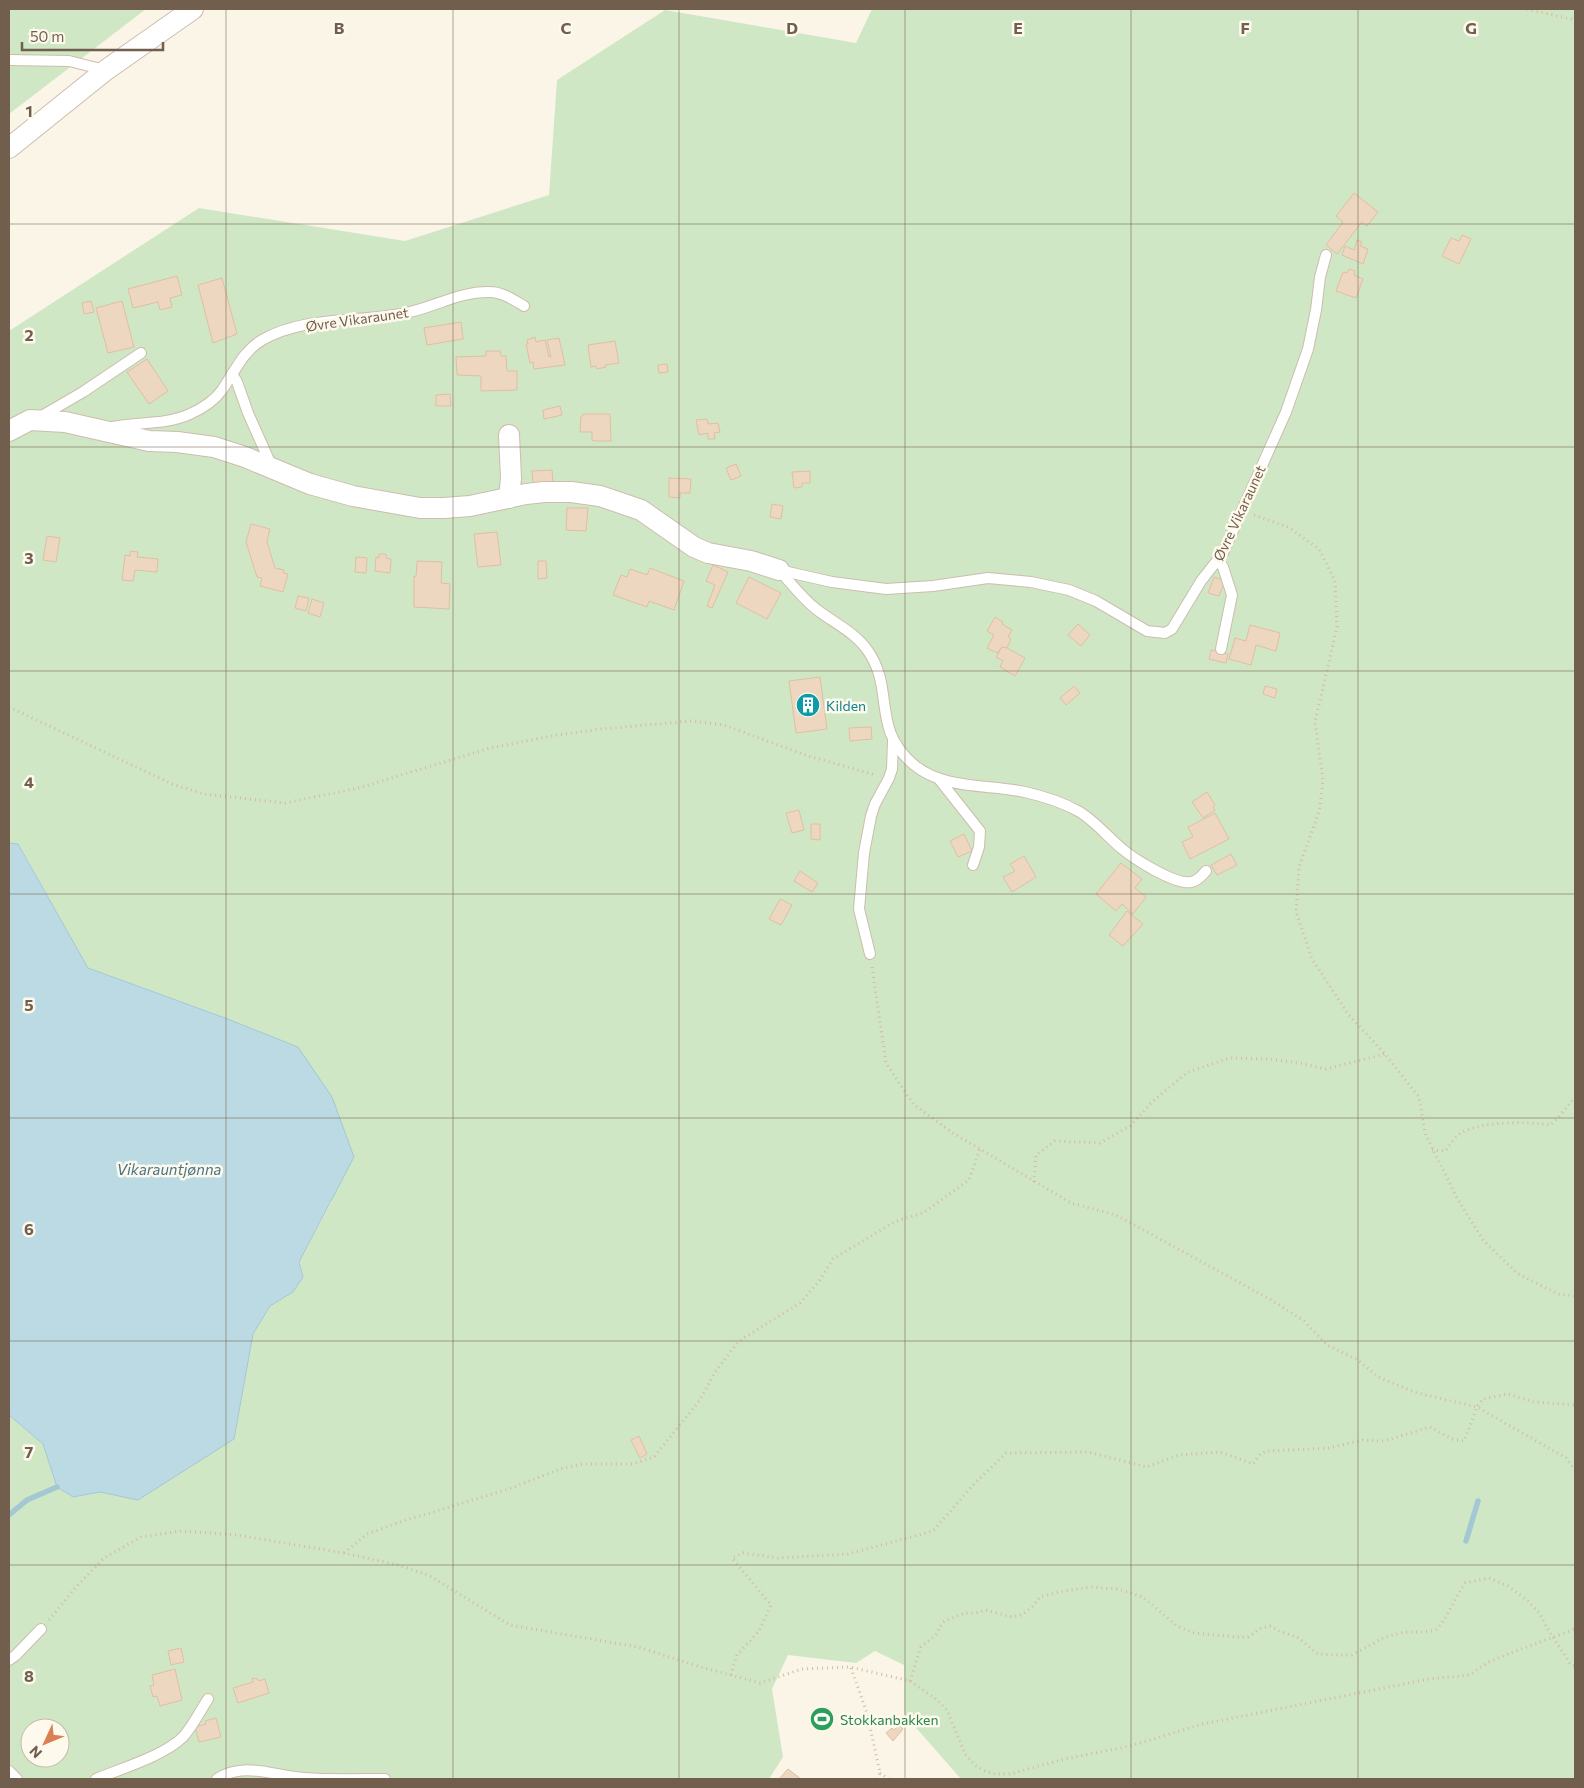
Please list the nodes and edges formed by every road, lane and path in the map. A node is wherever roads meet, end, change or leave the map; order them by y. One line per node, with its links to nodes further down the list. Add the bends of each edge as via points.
1 (193, 9): 5 (street)
2 (1527, 9): 3 (path)
3 (1575, 20)
4 (9, 60): 5 (lane, via 68,60)
5 (106, 70): 6 (street)
6 (9, 148)
7 (1326, 255): 17 (lane, Øvre Vikaraunet, via 1308,349 1286,412)
8 (524, 306): 10 (lane, Øvre Vikaraunet, via 492,292 474,292 408,312 295,328 272,335 251,347)
9 (141, 353): 11 (lane, via 61,406)
10 (232, 374): 12 (lane, Øvre Vikaraunet, via 221,392 189,415 122,424); 15 (lane)
11 (30, 420): 12 (street, Øvre Vikaraunet, via 65,422); 13 (street)
12 (102, 430): 15 (street, Øvre Vikaraunet, via 149,441 214,447)
13 (9, 431)
14 (509, 436): 16 (street)
15 (273, 469): 16 (street, Øvre Vikaraunet, via 353,496 420,508 470,506)
16 (509, 498): 19 (street, Øvre Vikaraunet, via 544,492 600,496 641,510 694,547 708,553 751,560)
17 (1241, 510): 18 (lane, Øvre Vikaraunet); 28 (path, via 1288,527 1319,549 1335,581 1337,627 1315,722 1323,781 1319,812 1299,867 1296,912 1312,959 1348,1014)
18 (1218, 560): 19 (lane, Øvre Vikaraunet, via 1172,629 1165,633 1147,631 1107,607 1069,590 1031,582 988,578 886,589); 20 (lane, via 1232,595)
19 (778, 570): 22 (lane, Øvre Vikaraunet, via 816,608 843,626 867,649 880,675 887,725)
20 (1222, 649)
21 (9, 707): 23 (path, via 172,784 204,794 285,803 359,788 490,748 592,730 691,721 724,725 808,756)
22 (893, 742): 23 (lane, Øvre Vikaraunet); 24 (lane, Øvre Vikaraunet, via 921,771)
23 (889, 778): 27 (lane, Øvre Vikaraunet, via 875,804 864,853 859,908)
24 (938, 778): 25 (lane, Øvre Vikaraunet, via 980,831); 26 (lane, Øvre Vikaraunet, via 1025,792 1079,811 1132,856 1179,881 1191,882)
25 (973, 865)
26 (1206, 871)
27 (870, 954): 30 (path, via 886,1063 913,1104)
28 (1385, 1054): 31 (path, via 1419,1097 1424,1134); 32 (path, via 1326,1069 1270,1059 1230,1058 1188,1072 1153,1101 1130,1126 1100,1143 1055,1141 1036,1155)
29 (1575, 1098): 31 (path, via 1550,1125 1530,1122 1487,1125 1460,1134 1445,1151)
30 (980, 1149): 32 (path); 37 (path, via 969,1180 923,1214 894,1222 833,1259 800,1303 739,1341 715,1372 700,1400 654,1457 633,1464 583,1464 560,1469 509,1489 366,1534)
31 (1432, 1150): 33 (path, via 1483,1240 1518,1274 1558,1294)
32 (1034, 1182): 35 (path, via 1071,1203 1116,1215 1273,1301 1304,1321 1327,1345 1358,1360 1378,1377 1417,1393)
33 (1575, 1296)
34 (1575, 1405): 35 (path, via 1534,1402 1508,1394 1483,1399)
35 (1477, 1408): 36 (path, via 1566,1458); 44 (path, via 1464,1441 1452,1439 1430,1427 1384,1441 1363,1440 1329,1448 1267,1451 1260,1454 1253,1464 1220,1452 1179,1455 1147,1467 1088,1452 1006,1453 973,1485 934,1531 848,1554 778,1558 743,1553 732,1558 771,1605 759,1631 737,1655)
36 (1575, 1470)
37 (344, 1553): 38 (path, via 182,1531 141,1537 104,1558); 44 (path, via 430,1576 510,1625 638,1647)
38 (41, 1629): 41 (lane)
39 (1575, 1630): 40 (path)
40 (1554, 1637): 42 (path, via 1571,1665); 45 (path, via 1489,1662 1469,1675 1429,1679 1203,1724 1130,1746 1010,1774 996,1774 975,1765 966,1754 947,1710); 45 (path, via 1528,1601 1508,1586 1489,1578 1465,1583 1436,1630 1385,1636 1352,1655 1318,1654 1297,1637 1270,1626 1248,1637 1194,1633 1177,1626 1143,1597 1118,1589 1090,1587 1040,1597 1022,1615 986,1610 965,1613 943,1622 935,1636 921,1647)
41 (9, 1660)
42 (1575, 1666)
43 (850, 1667): 44 (path, via 802,1670 760,1682); 45 (path); 48 (path, via 867,1713)
44 (730, 1675)
45 (910, 1681)
46 (208, 1698): 50 (lane, via 190,1728 175,1744)
47 (9, 1771): 49 (lane)
48 (880, 1773): 53 (path); 54 (path)
49 (17, 1779)
50 (96, 1779)
51 (218, 1779): 52 (lane, via 238,1770 303,1778)
52 (385, 1779)
53 (877, 1779)
54 (889, 1779)

